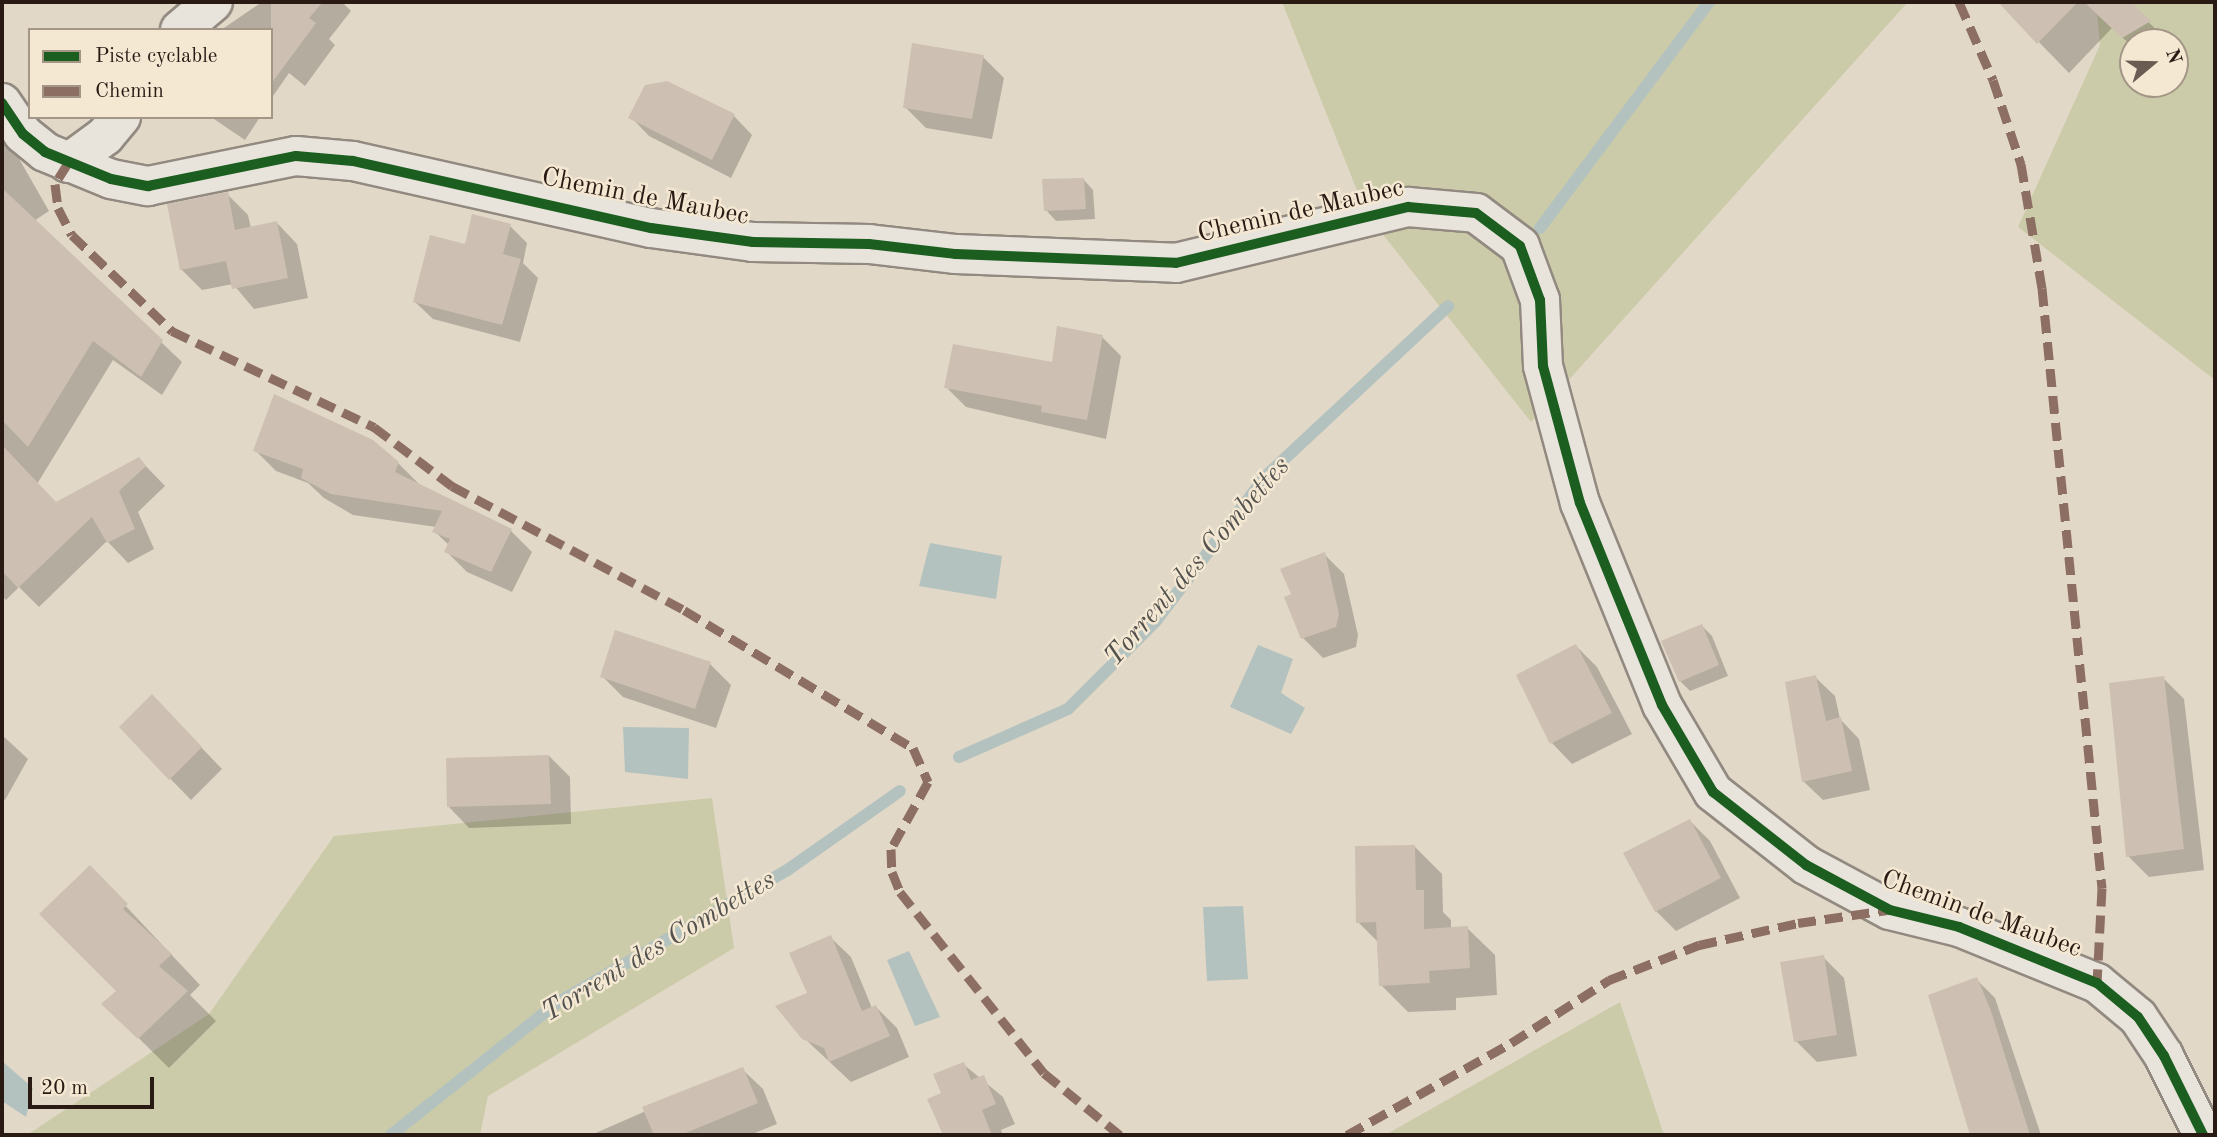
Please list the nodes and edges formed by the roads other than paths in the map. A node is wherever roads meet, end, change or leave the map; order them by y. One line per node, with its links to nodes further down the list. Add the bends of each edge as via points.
1 (213, 2): 2 (street)
2 (182, 28)
3 (2, 103): 5 (street, Chemin de Maubec, via 23,134)
4 (119, 119): 5 (street, via 105,136)
5 (68, 163): 6 (street, Chemin de Maubec, via 148,186 296,156 353,161 651,228 753,242 869,244 1074,260 1176,263 1408,207 1476,213 1520,246 1539,300 1543,366 1580,503 1662,705 1713,792 1806,865 1890,909 1959,927 2097,983 2138,1017 2164,1056)
6 (2203, 1135)

